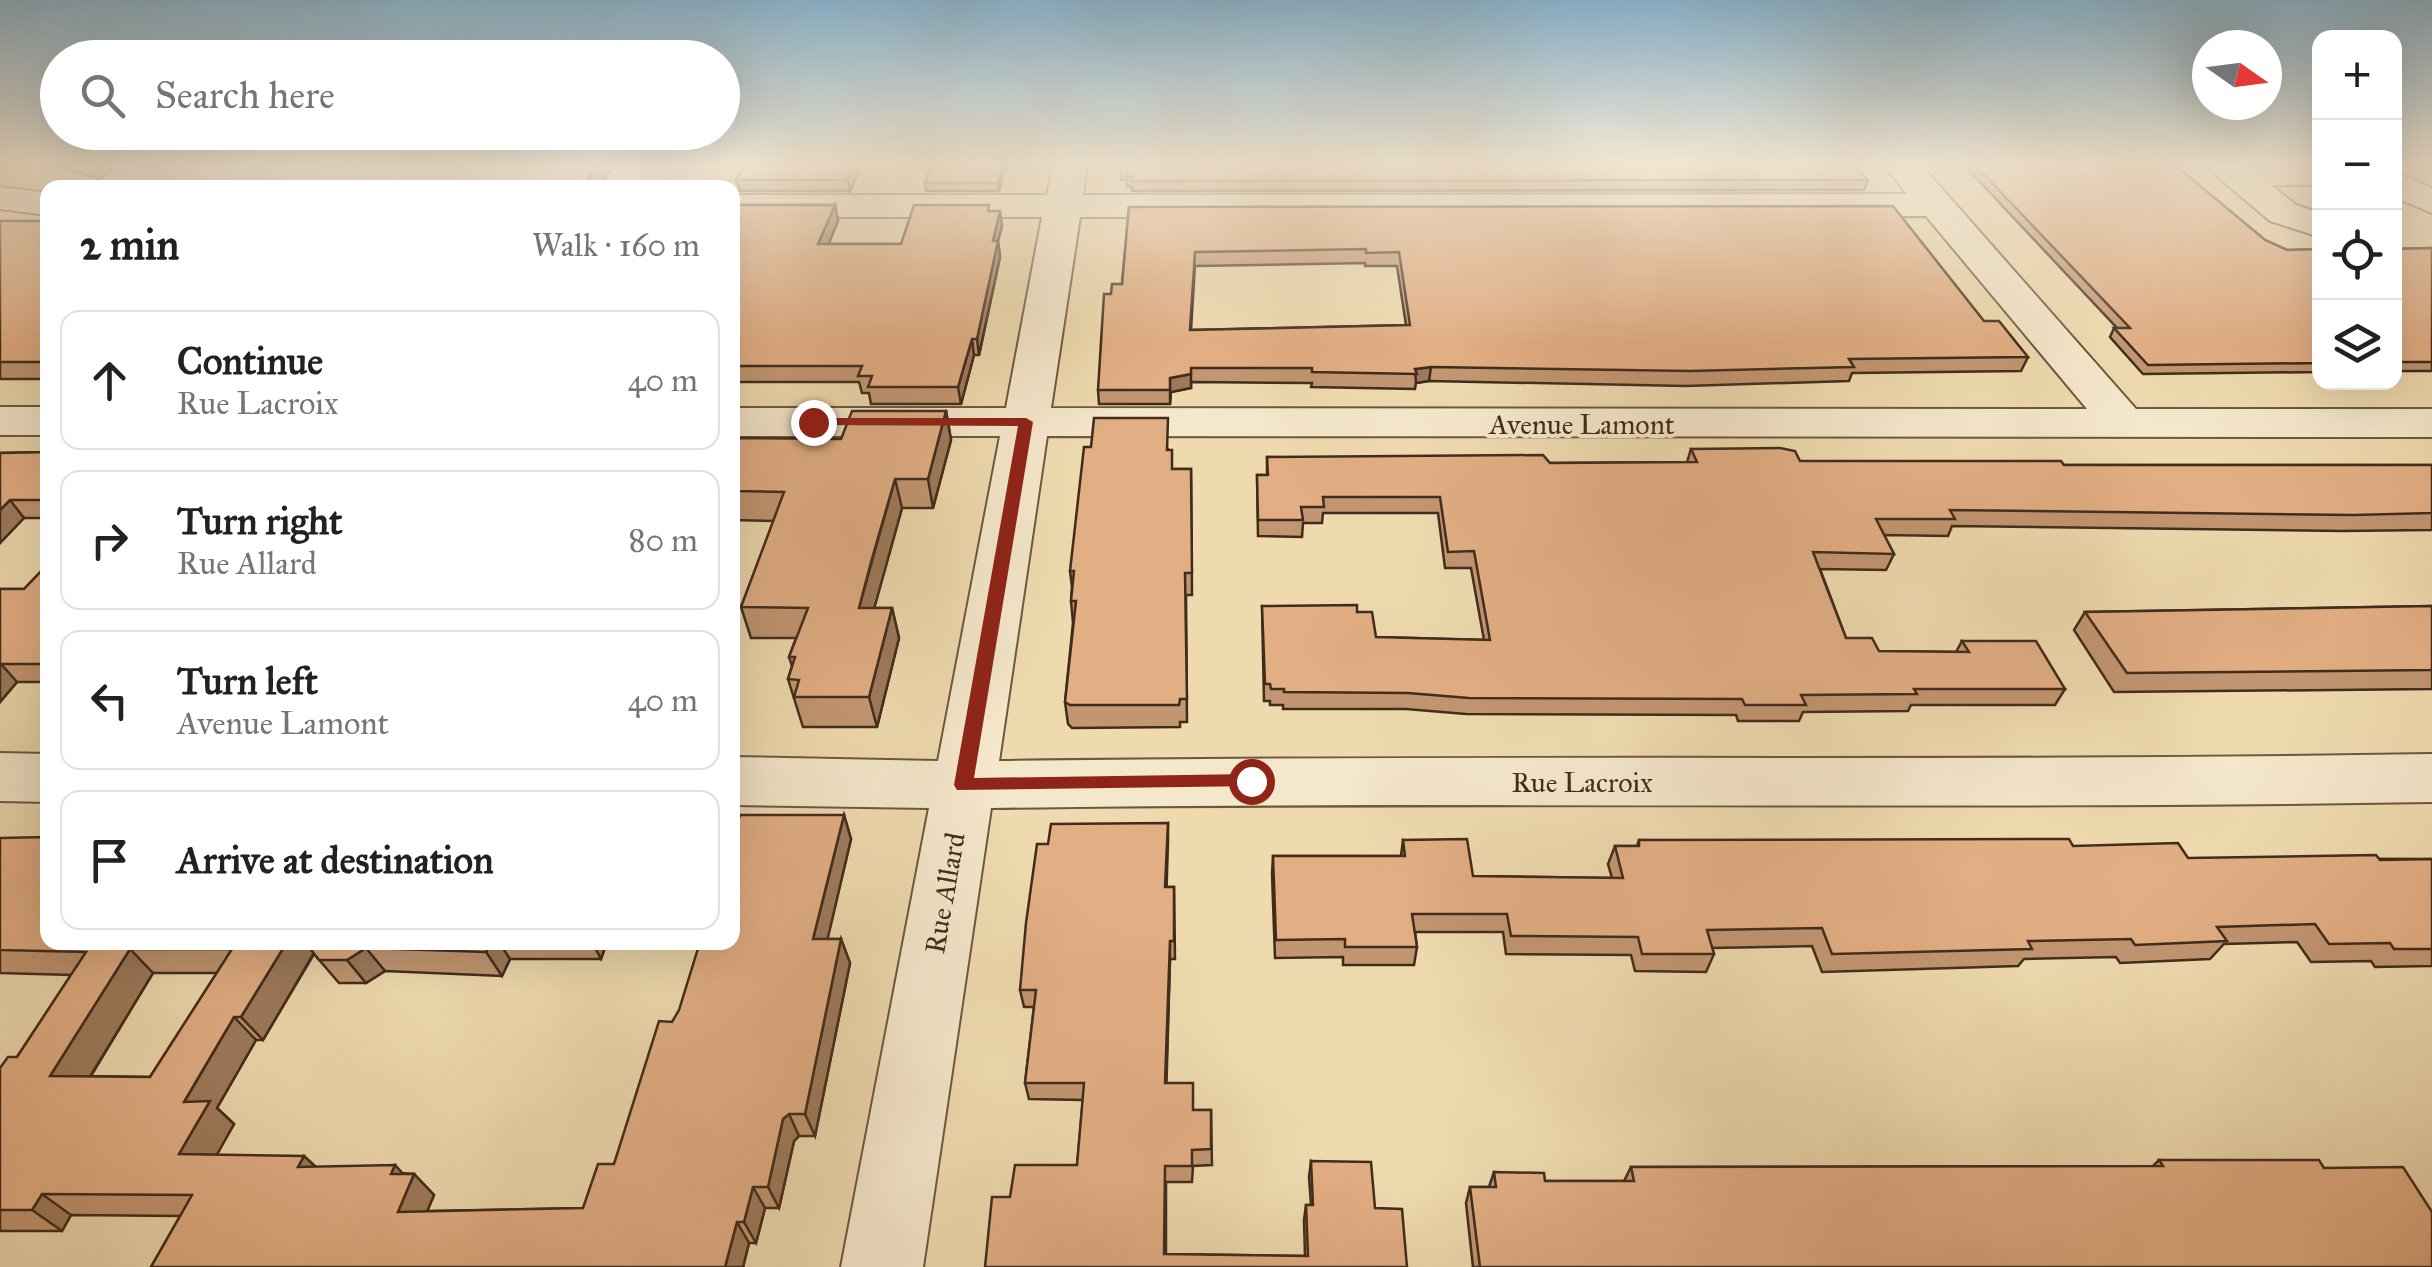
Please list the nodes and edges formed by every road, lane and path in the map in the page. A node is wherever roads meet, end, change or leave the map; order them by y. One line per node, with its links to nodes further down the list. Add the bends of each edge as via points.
1 (1059, 224): 8 (street, Rue Allard)
2 (1952, 224): 10 (street)
3 (2432, 226): 4 (street)
4 (2402, 227)
5 (0, 421): 6 (street)
6 (40, 421)
7 (740, 422): 8 (street, Avenue Lamont)
8 (1026, 422): 10 (street, Avenue Lamont); 15 (street, Rue Allard)
9 (2432, 423): 10 (street, Avenue Lamont)
10 (2124, 424)
11 (0, 777): 12 (street)
12 (40, 778)
13 (2432, 778): 15 (street, Rue Lacroix)
14 (740, 781): 15 (street, Rue Lacroix)
15 (963, 785): 16 (street, Rue Allard)
16 (882, 1267)

